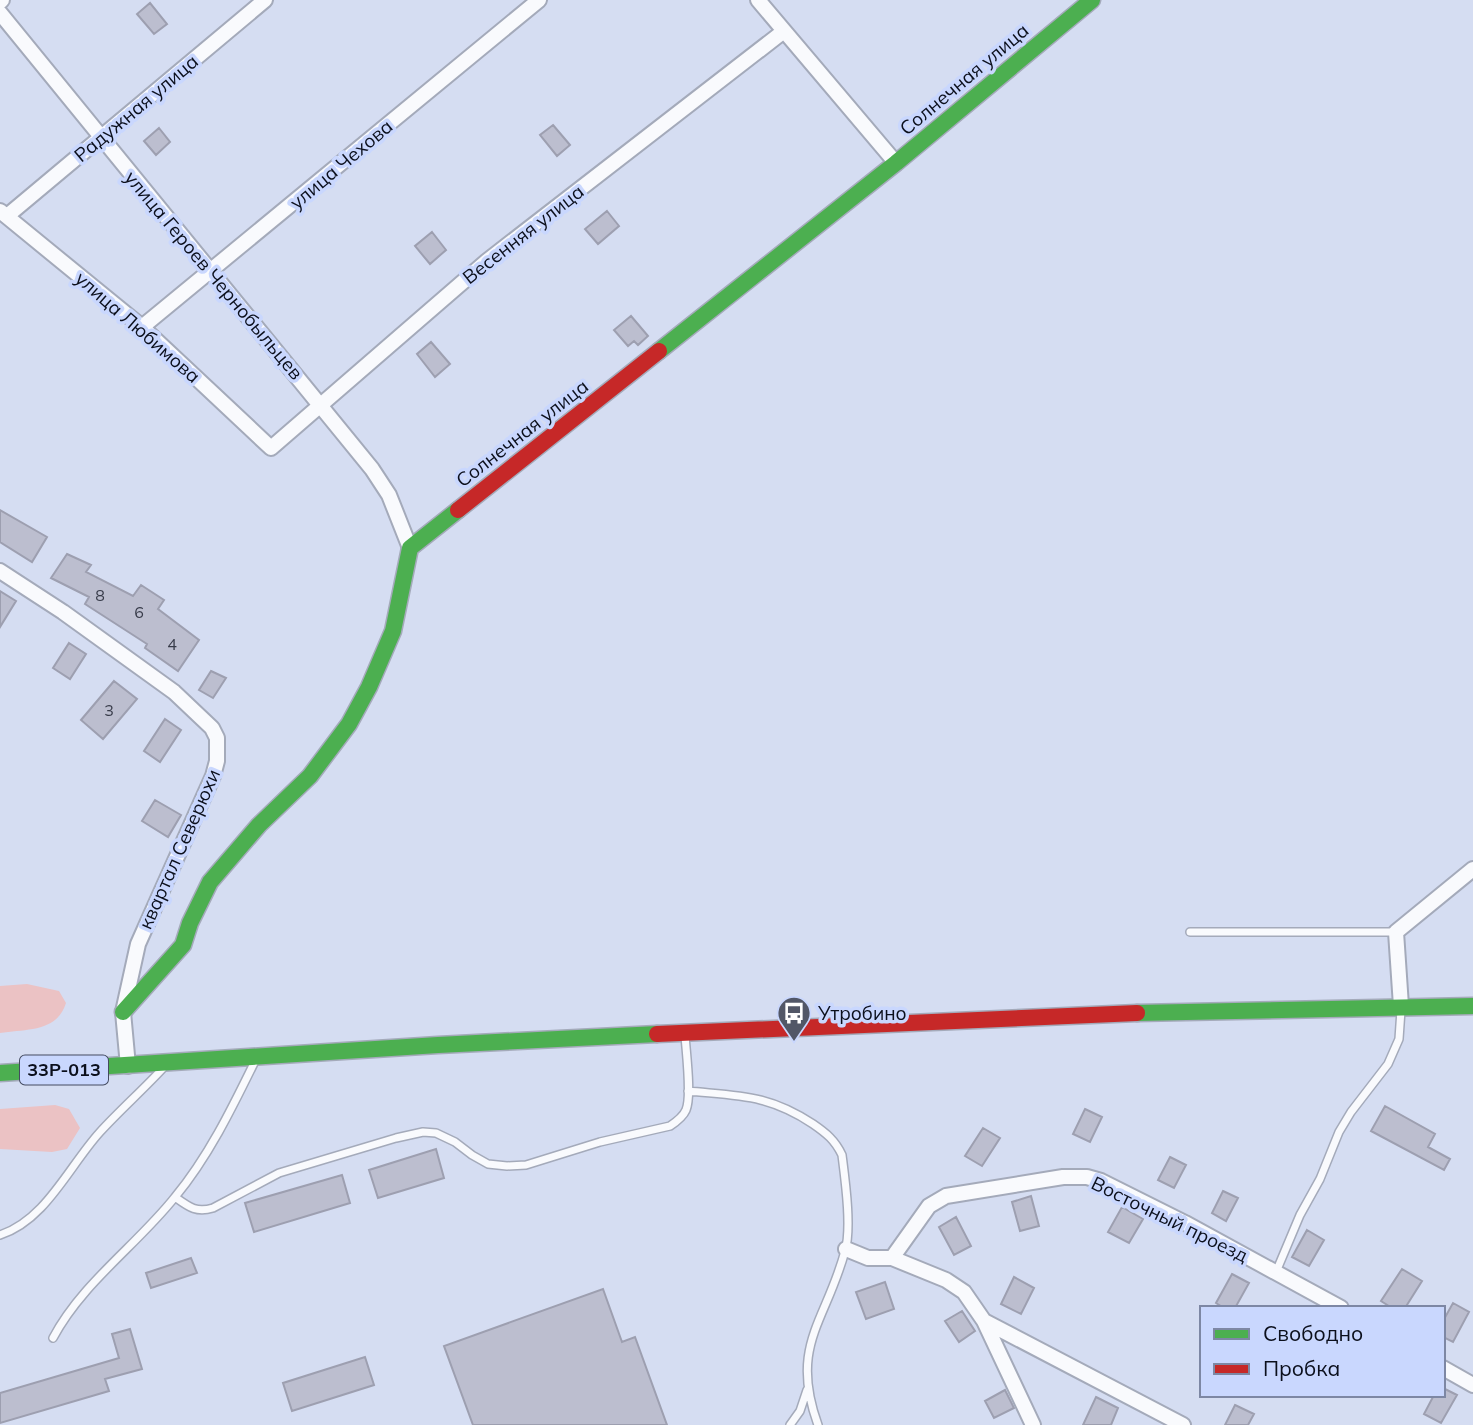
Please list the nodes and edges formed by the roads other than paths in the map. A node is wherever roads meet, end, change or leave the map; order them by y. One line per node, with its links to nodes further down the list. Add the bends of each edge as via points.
1 (265, 0): 7 (street, Радужная улица)
2 (539, 0): 10 (street, улица Чехова)
3 (758, 0): 6 (street)
4 (1091, 0): 8 (main road, Солнечная улица)
5 (0, 13): 7 (street, улица Героев Чернобыльцев)
6 (784, 31): 8 (street); 12 (street, Весенняя улица, via 487,261)
7 (100, 138): 9 (street, Радужная улица); 10 (street, улица Героев Чернобыльцев)
8 (896, 163): 14 (main road, Солнечная улица)
9 (4, 213): 11 (street, улица Любимова)
10 (209, 273): 11 (street, улица Чехова); 12 (street, улица Героев Чернобыльцев)
11 (142, 327): 13 (street, улица Любимова)
12 (321, 405): 13 (street, Весенняя улица); 14 (street, улица Героев Чернобыльцев, via 389,495)
13 (271, 448)
14 (410, 548): 21 (main road, via 393,631 349,724 310,776 210,882 183,945)
15 (0, 571): 21 (street, квартал Северюхи, via 174,692 217,738 213,776 138,944)
16 (1473, 869): 18 (street)
17 (1189, 932): 18 (lane)
18 (1396, 932): 19 (street)
19 (1401, 1006): 20 (main road, 33Р-013); 22 (main road, 33Р-013, via 970,1019); 32 (lane, via 1399,1039 1388,1064 1339,1132)
20 (1473, 1006)
21 (123, 1012): 25 (street, квартал Северюхи)
22 (685, 1035): 23 (main road, 33Р-013); 27 (lane)
23 (257, 1058): 24 (main road, 33Р-013); 28 (lane)
24 (168, 1063): 25 (main road, 33Р-013); 29 (lane, via 101,1131 34,1215)
25 (128, 1066): 26 (main road, 33Р-013)
26 (0, 1073)
27 (688, 1091): 28 (lane, via 686,1111 670,1126 526,1165 488,1164 455,1142 423,1132 279,1173 202,1211); 30 (lane, via 771,1101 837,1143 842,1155)
28 (175, 1197): 35 (lane, via 85,1293)
29 (0, 1235)
30 (846, 1250): 31 (street, via 868,1258); 38 (lane, via 808,1350)
31 (892, 1258): 32 (street, Восточный проезд, via 937,1199 1074,1176 1101,1181); 34 (street, via 956,1285)
32 (1276, 1272): 33 (street, Восточный проезд)
33 (1337, 1306)
34 (984, 1321): 41 (street); 42 (street)
35 (53, 1338)
36 (1445, 1369): 37 (street)
37 (1473, 1385)
38 (808, 1389): 39 (lane); 40 (lane)
39 (790, 1425)
40 (818, 1425)
41 (1033, 1425)
42 (1183, 1425)

